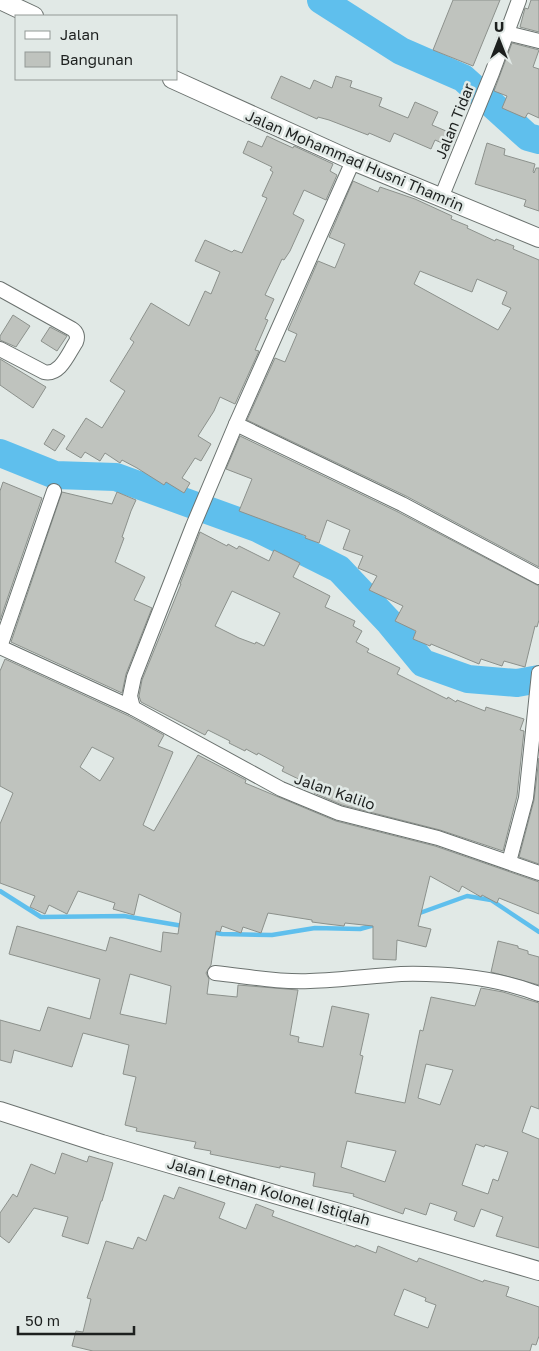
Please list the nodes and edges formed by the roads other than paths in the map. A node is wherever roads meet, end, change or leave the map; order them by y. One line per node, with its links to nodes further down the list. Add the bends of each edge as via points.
1 (0, 0): 3 (street)
2 (519, 0): 4 (street, Jalan Tidar)
3 (32, 15)
4 (507, 32): 5 (street); 8 (street, Jalan Tidar)
5 (539, 41)
6 (174, 80): 7 (street, Jalan Mohammad Husni Thamrin)
7 (353, 161): 8 (street, Jalan Mohammad Husni Thamrin); 12 (street)
8 (441, 198): 9 (street, Jalan Mohammad Husni Thamrin)
9 (539, 238)
10 (0, 289): 11 (street, via 72,329 77,338 58,370 51,373)
11 (0, 349)
12 (236, 424): 14 (street, via 402,504); 17 (street, via 134,677 130,696)
13 (54, 491): 15 (street)
14 (539, 577)
15 (0, 647): 17 (street, Jalan Kalilo)
16 (539, 673): 18 (street, via 526,798)
17 (133, 708): 18 (street, Jalan Kalilo, via 281,789 339,813 438,838)
18 (510, 862): 19 (street, Jalan Kalilo)
19 (539, 872)
20 (215, 973): 21 (street, via 309,982 438,974 492,980)
21 (539, 994)
22 (0, 1111): 23 (street, Jalan Letnan Kolonel Istiqlah, via 102,1144)
23 (539, 1271)

